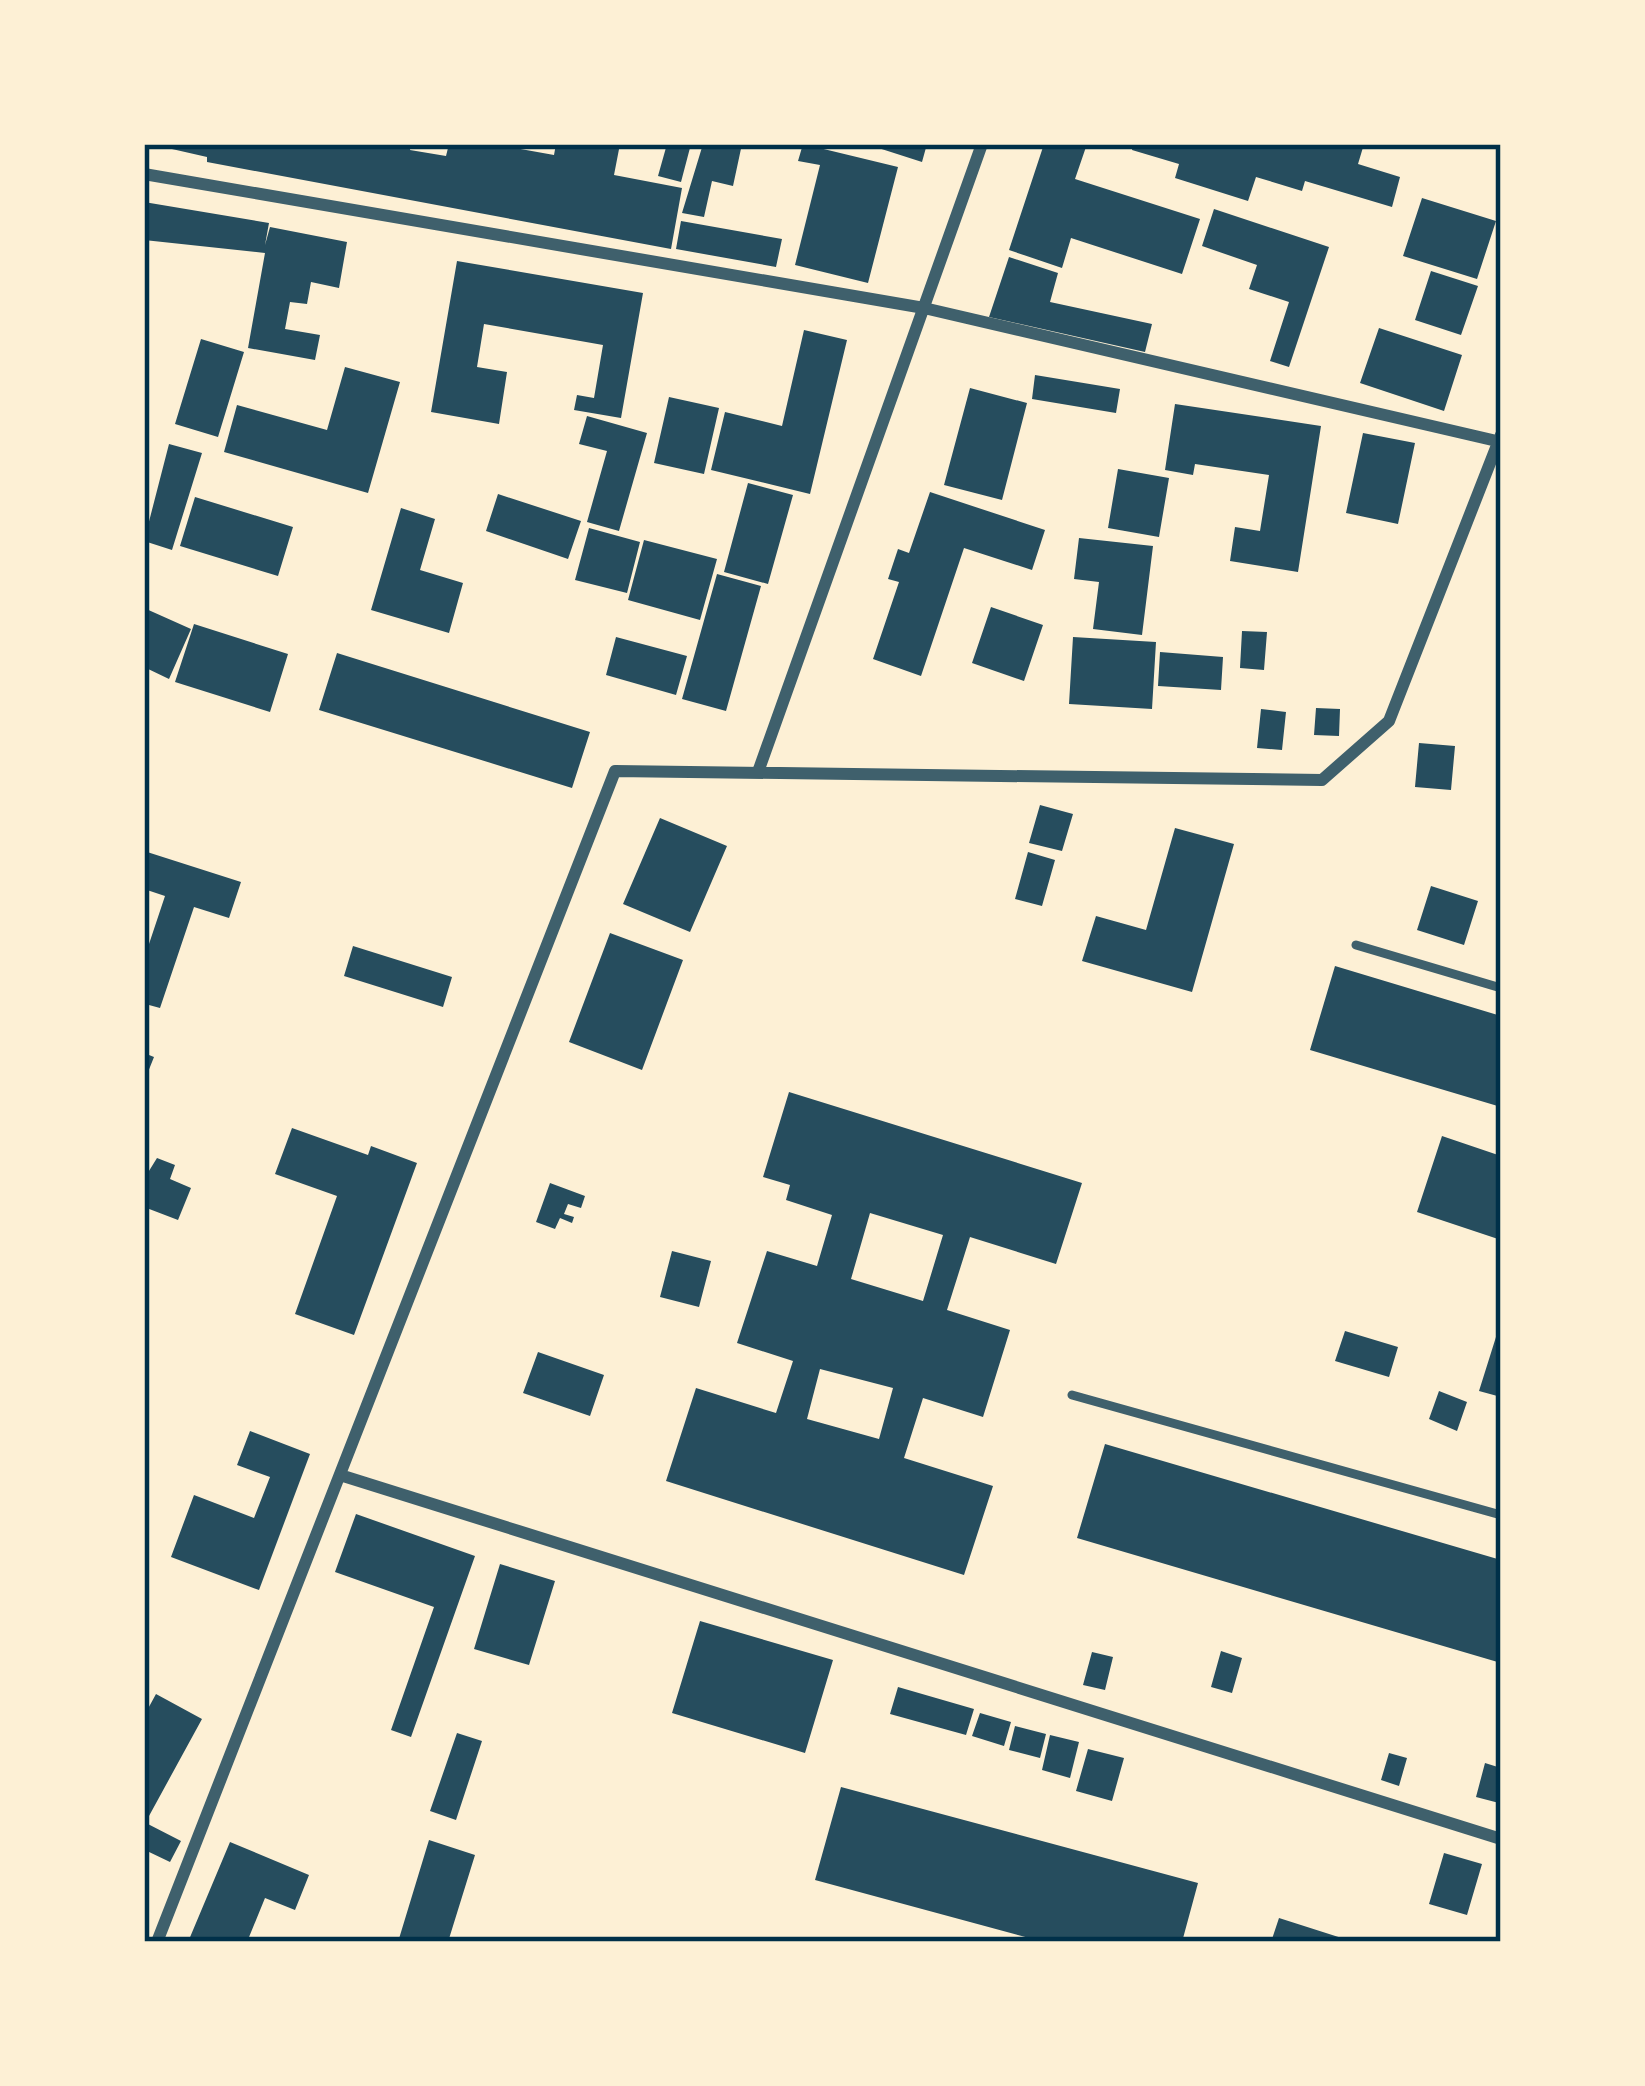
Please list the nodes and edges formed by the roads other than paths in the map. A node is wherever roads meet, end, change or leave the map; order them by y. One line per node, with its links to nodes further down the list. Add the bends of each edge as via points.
1 (982, 144): 3 (street)
2 (144, 174): 3 (street)
3 (924, 308): 4 (street); 5 (street)
4 (1500, 439): 5 (street, via 1389,721 1322,780)
5 (758, 772): 9 (street, via 615,771)
6 (1356, 945): 7 (lane)
7 (1501, 988)
8 (1072, 1395): 10 (lane)
9 (340, 1475): 11 (street); 12 (street)
10 (1501, 1515)
11 (1501, 1839)
12 (157, 1942)

